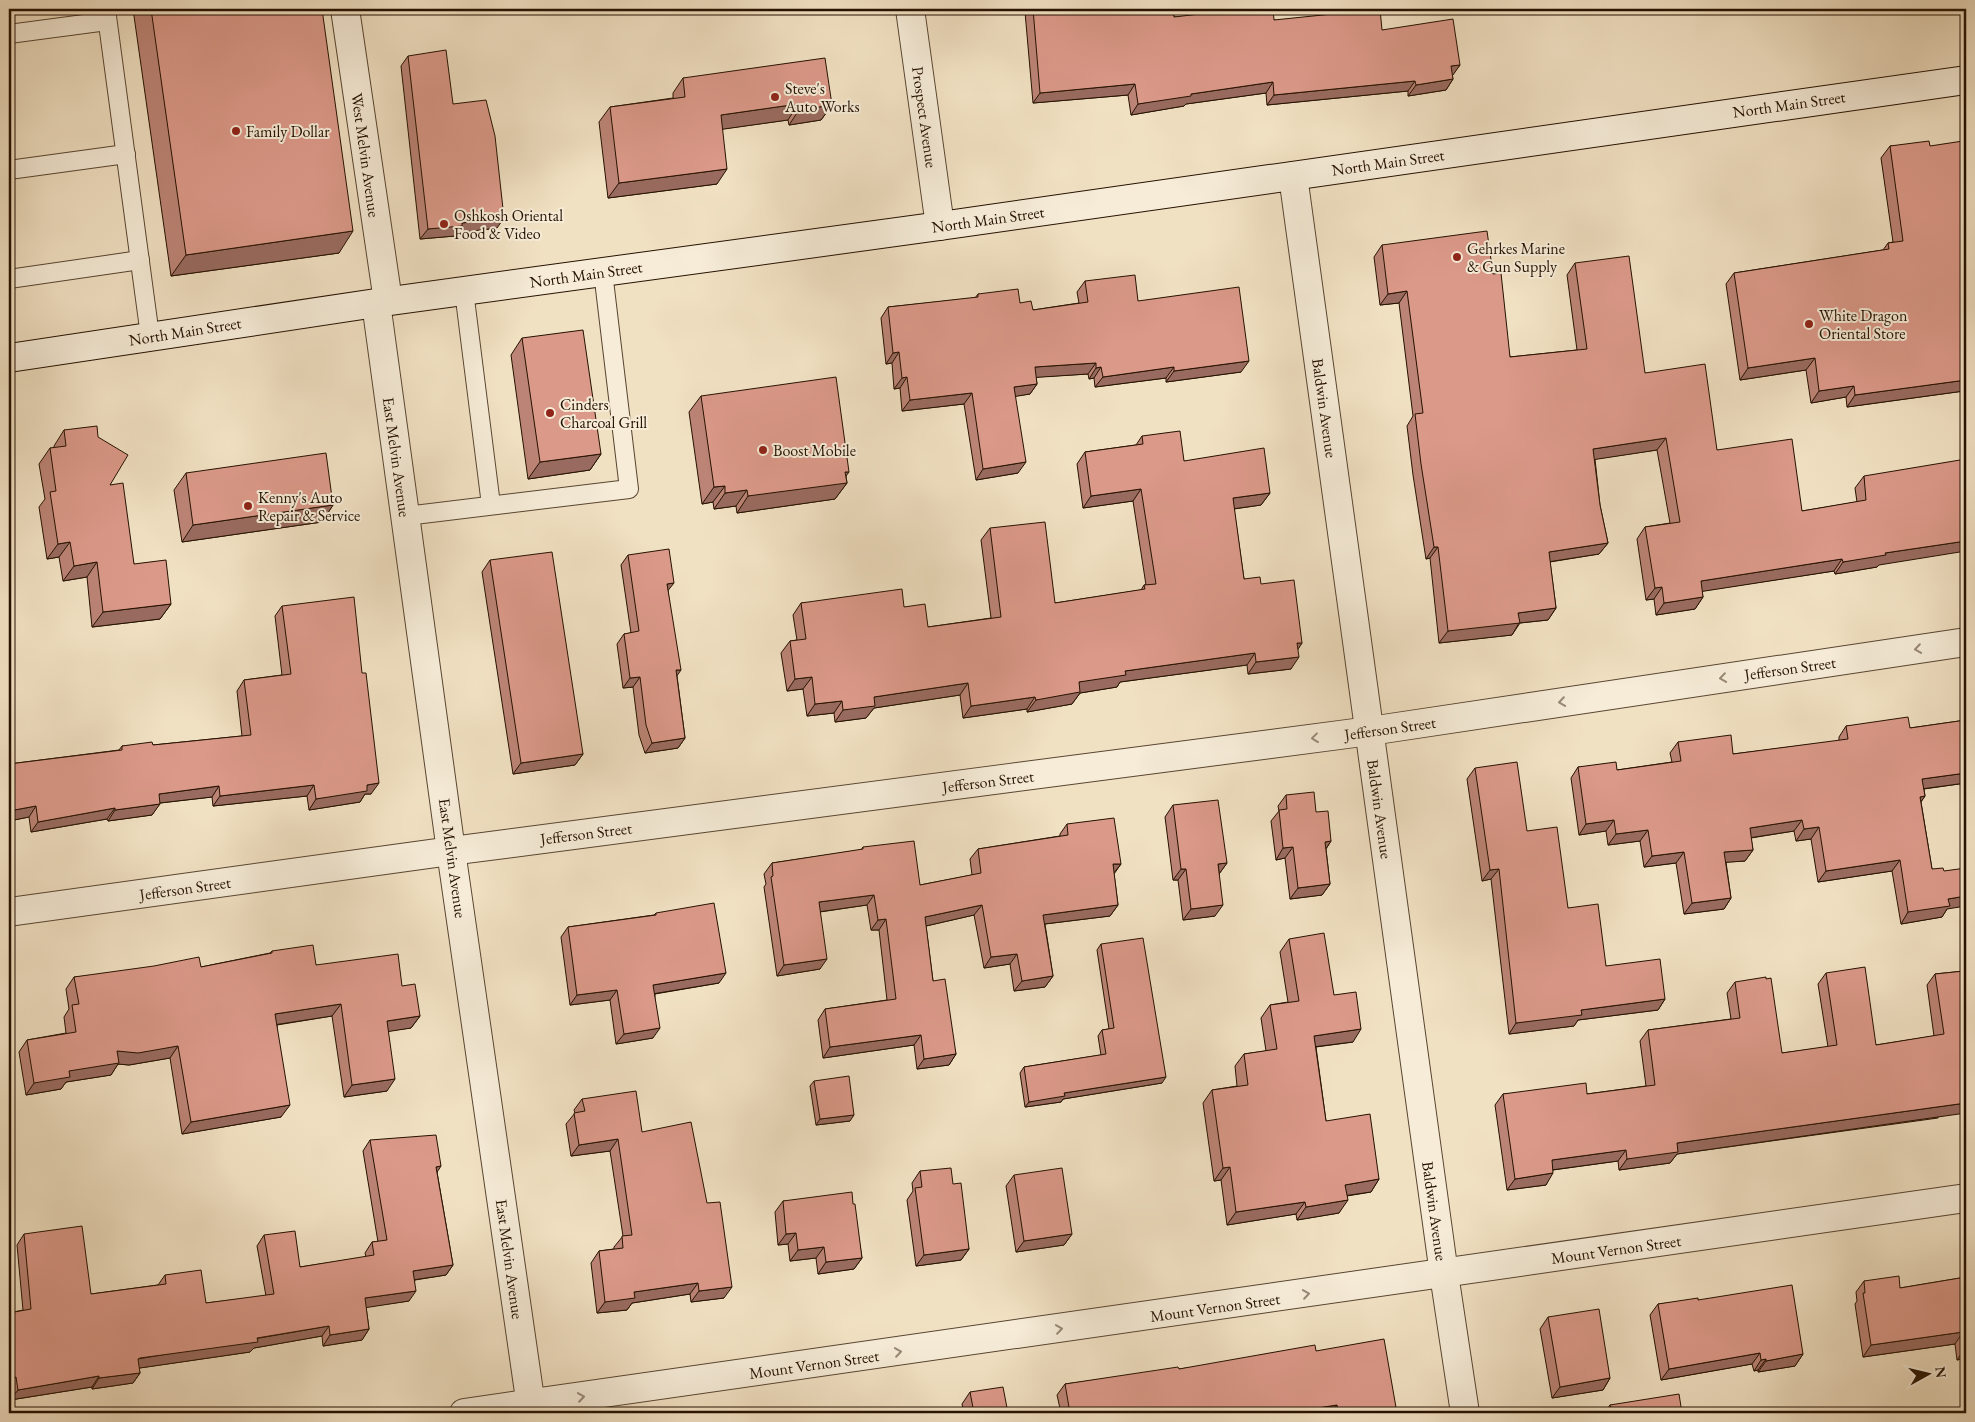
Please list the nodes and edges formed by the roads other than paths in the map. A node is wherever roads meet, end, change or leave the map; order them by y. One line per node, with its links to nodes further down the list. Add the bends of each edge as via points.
1 (345, 9): 14 (street, West Melvin Avenue)
2 (910, 9): 9 (street, Prospect Avenue)
3 (106, 15): 4 (lane); 6 (lane)
4 (9, 34)
5 (1966, 80): 8 (street, North Main Street)
6 (126, 154): 7 (lane); 10 (lane)
7 (9, 170)
8 (1294, 176): 9 (street, North Main Street); 20 (street, Baldwin Avenue)
9 (940, 226): 11 (street, North Main Street)
10 (140, 260): 12 (lane); 15 (lane)
11 (603, 272): 13 (street, North Main Street); 17 (lane, via 629,489)
12 (9, 279)
13 (464, 291): 14 (street, North Main Street); 17 (lane)
14 (382, 302): 15 (street, North Main Street); 18 (street, East Melvin Avenue)
15 (150, 336): 16 (street, North Main Street)
16 (9, 358)
17 (491, 505): 18 (lane)
18 (406, 516): 21 (street, East Melvin Avenue)
19 (1966, 642): 20 (street, Jefferson Street, one-way to 20)
20 (1370, 731): 21 (street, Jefferson Street, one-way to 21); 24 (street, Baldwin Avenue)
21 (451, 851): 22 (street, Jefferson Street); 25 (street, East Melvin Avenue)
22 (9, 912)
23 (1966, 1198): 24 (street, Mount Vernon Street)
24 (1444, 1274): 25 (street, Mount Vernon Street, one-way to 24); 27 (street, Baldwin Avenue)
25 (532, 1409): 26 (street, Mount Vernon Street)
26 (464, 1413)
27 (1465, 1413)

